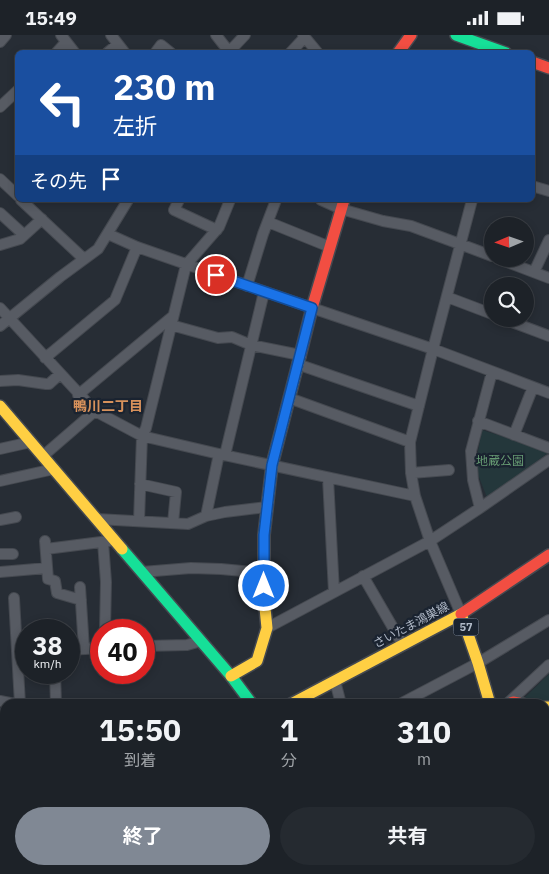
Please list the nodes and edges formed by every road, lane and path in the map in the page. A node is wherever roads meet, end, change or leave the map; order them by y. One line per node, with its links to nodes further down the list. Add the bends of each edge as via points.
1 (6, 35): 9 (street)
2 (111, 35): 10 (street)
3 (216, 35): 15 (street)
4 (245, 35): 16 (street)
5 (411, 35): 19 (street)
6 (456, 35): 20 (street)
7 (304, 36): 17 (street); 18 (street)
8 (64, 38): 11 (street); 12 (street)
9 (0, 41)
10 (122, 48)
11 (58, 50)
12 (73, 50)
13 (157, 50): 14 (street, via 160,45)
14 (167, 50)
15 (227, 50)
16 (231, 50)
17 (292, 50)
18 (316, 50)
19 (403, 50)
20 (498, 50)
21 (535, 63): 22 (street)
22 (549, 68)
23 (15, 92): 24 (street)
24 (1, 104)
25 (0, 179): 28 (street)
26 (535, 187): 27 (street)
27 (549, 191)
28 (15, 193)
29 (24, 202): 37 (street)
30 (127, 202): 40 (street)
31 (178, 202): 39 (street, via 174,210)
32 (229, 202): 39 (street)
33 (275, 202): 38 (street)
34 (471, 202): 43 (street)
35 (343, 204): 43 (street, via 383,221 411,226); 46 (street)
36 (0, 213): 41 (street)
37 (42, 219): 41 (street); 48 (street)
38 (268, 222): 46 (street); 53 (street)
39 (217, 230): 49 (street)
40 (108, 234): 45 (street); 48 (street, via 98,249)
41 (24, 235): 44 (street)
42 (549, 240): 51 (street)
43 (460, 244): 47 (street); 55 (street)
44 (0, 245)
45 (137, 247): 49 (street); 66 (street, via 115,300)
46 (330, 247): 57 (street)
47 (484, 253)
48 (84, 259): 59 (street)
49 (186, 265): 53 (street); 60 (street)
50 (521, 267): 51 (street)
51 (534, 272): 52 (street)
52 (549, 278)
53 (247, 286): 54 (street)
54 (264, 292): 57 (street); 64 (street)
55 (446, 297): 58 (street); 65 (street)
56 (0, 308): 59 (street)
57 (312, 308): 65 (street); 67 (street)
58 (484, 311)
59 (9, 318): 61 (street); 66 (street)
60 (172, 321): 64 (street, via 218,338 232,337); 73 (street); 81 (street)
61 (0, 326)
62 (525, 327): 63 (street)
63 (549, 336)
64 (251, 345): 67 (street); 86 (street)
65 (433, 349): 68 (street); 75 (street)
66 (45, 358): 69 (street)
67 (299, 360): 74 (street); 75 (street)
68 (492, 372): 71 (street); 79 (street)
69 (60, 374): 70 (street, via 46,385 18,380); 73 (street)
70 (0, 381)
71 (533, 387): 72 (street); 80 (street)
72 (549, 393)
73 (78, 395): 77 (street)
74 (289, 399): 83 (street); 89 (street)
75 (419, 405): 83 (street)
76 (0, 406): 78 (street)
77 (95, 411): 81 (street); 87 (street)
78 (4, 417): 82 (street)
79 (478, 421): 80 (street); 98 (street, via 471,451 473,480)
80 (514, 435): 84 (street)
81 (142, 436): 86 (street); 95 (street)
82 (31, 442): 85 (street); 87 (street)
83 (410, 442): 92 (street)
84 (549, 448)
85 (0, 449)
86 (222, 455): 89 (street); 99 (street)
87 (43, 457): 90 (street)
88 (549, 460): 98 (street)
89 (272, 465): 93 (street); 97 (street)
90 (54, 469): 94 (street); 101 (street)
91 (449, 470): 92 (street)
92 (411, 473): 96 (street)
93 (328, 478): 96 (street); 116 (street)
94 (0, 481)
95 (140, 484): 103 (street); 104 (street, via 176,492)
96 (415, 495): 106 (street)
97 (267, 507): 99 (street); 113 (street)
98 (480, 507): 106 (street)
99 (206, 516): 104 (street, via 188,524)
100 (16, 517): 102 (street)
101 (97, 519): 103 (street); 105 (street)
102 (0, 520)
103 (140, 521): 104 (street)
104 (174, 523)
105 (108, 541): 110 (street, via 46,545); 112 (street); 121 (street)
106 (430, 541): 114 (street); 119 (street)
107 (0, 554): 108 (street)
108 (13, 554)
109 (549, 555): 119 (street)
110 (48, 568): 111 (street); 118 (street, via 48,579 55,581 57,593)
111 (0, 572)
112 (142, 572): 113 (street, via 191,568); 124 (street)
113 (264, 573): 123 (street)
114 (363, 576): 116 (street); 125 (street)
115 (80, 587): 118 (street)
116 (334, 592): 123 (street)
117 (14, 598): 120 (street)
118 (81, 600): 128 (street)
119 (461, 614): 125 (street, さいたま鴻巣線 / 57); 130 (street, さいたま鴻巣線 / 57)
120 (17, 619)
121 (105, 619)
122 (549, 620): 130 (street)
123 (268, 628): 132 (street, via 257,661)
124 (201, 641): 126 (street, via 187,645); 132 (street)
125 (402, 645): 133 (street, さいたま鴻巣線 / 57)
126 (155, 646)
127 (80, 649): 128 (street)
128 (84, 649): 129 (street)
129 (90, 649)
130 (478, 663): 141 (street); 142 (street, さいたま鴻巣線 / 57)
131 (549, 665): 143 (street)
132 (231, 676): 138 (street)
133 (335, 681): 139 (street, さいたま鴻巣線 / 57); 140 (street)
134 (21, 684): 136 (street)
135 (55, 684): 137 (street)
136 (20, 699)
137 (56, 699)
138 (248, 699)
139 (301, 699)
140 (340, 699)
141 (410, 699)
142 (489, 699)
143 (512, 699)

